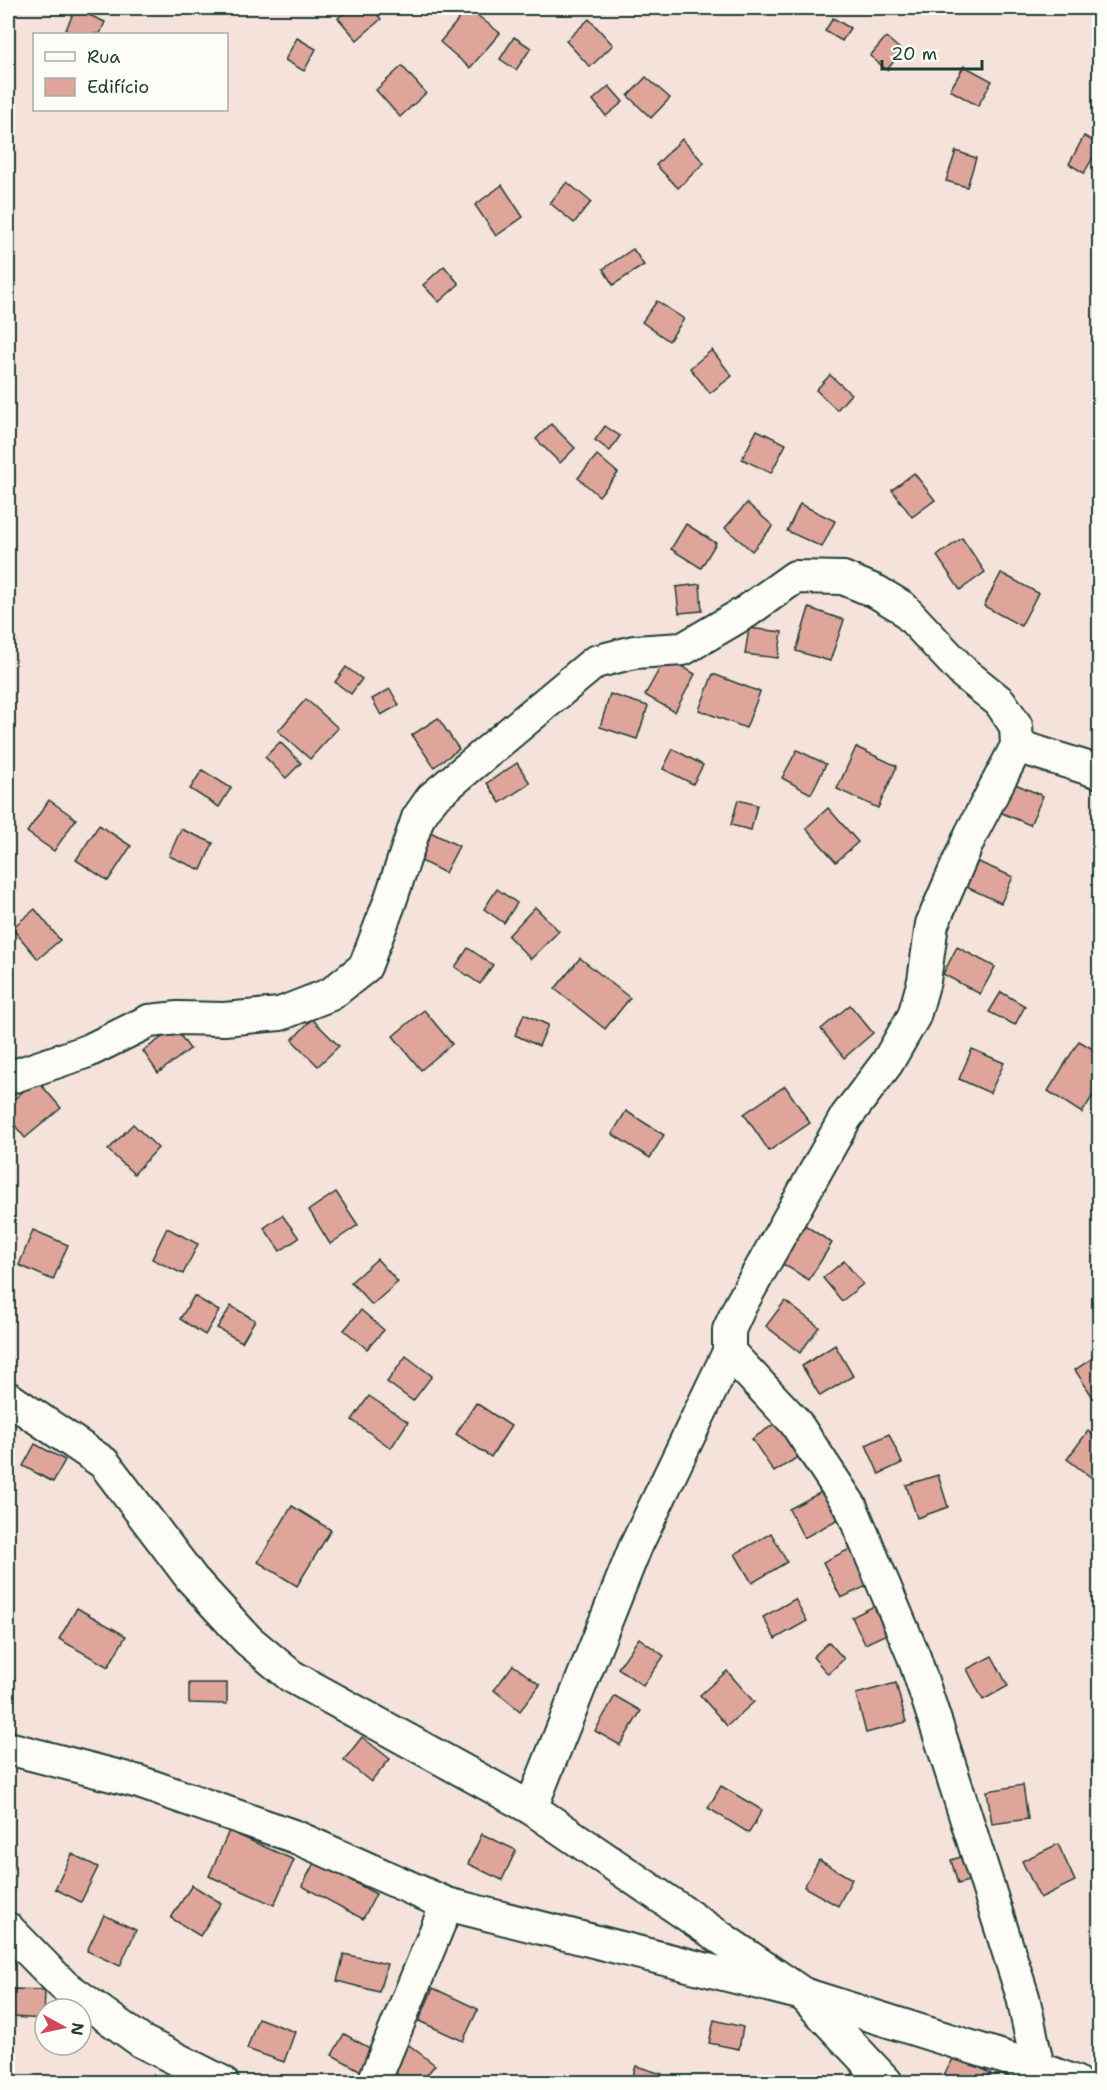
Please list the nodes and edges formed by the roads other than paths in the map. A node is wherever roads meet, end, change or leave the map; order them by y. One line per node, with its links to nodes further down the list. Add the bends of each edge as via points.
1 (1017, 746): 2 (street); 3 (street, via 1016,726 1000,702 964,673 902,607 843,578 795,578 682,649 634,652 595,662 432,798 418,818 365,967 331,994 280,1014 149,1021 88,1051); 4 (street, via 971,834 932,924 924,981 914,1016 887,1063 846,1117 740,1306 729,1330)
2 (1100, 772)
3 (8, 1078)
4 (729, 1352): 7 (street, via 635,1548); 11 (street, via 795,1422 851,1508 914,1657 1023,1997)
5 (8, 1398): 7 (street, via 104,1463 192,1579 248,1640 291,1676)
6 (8, 1748): 8 (street, via 139,1782 285,1833)
7 (531, 1808): 10 (street)
8 (447, 1904): 10 (street); 13 (street)
9 (8, 1929): 12 (street, via 63,1986 141,2041)
10 (803, 1994): 11 (street); 14 (street)
11 (1038, 2068): 15 (street)
12 (222, 2082)
13 (374, 2082)
14 (886, 2082)
15 (1075, 2082)

